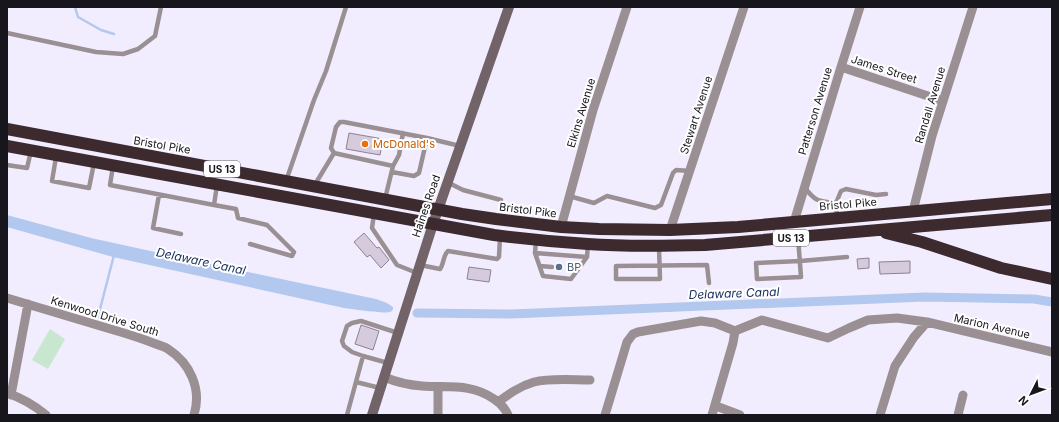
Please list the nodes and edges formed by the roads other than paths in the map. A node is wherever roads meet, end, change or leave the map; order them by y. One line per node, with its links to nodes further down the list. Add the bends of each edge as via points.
1 (161, 7): 8 (lane, via 154,36 138,49 123,54 96,52)
2 (346, 7): 25 (lane)
3 (509, 7): 15 (street, Haines Road)
4 (627, 7): 32 (street, Elkins Avenue)
5 (744, 7): 23 (street, Stewart Avenue)
6 (860, 7): 9 (street, Patterson Avenue)
7 (973, 7): 10 (street, Randall Avenue)
8 (7, 33)
9 (841, 67): 10 (street, James Street); 29 (street, Patterson Avenue)
10 (943, 101): 39 (street, Randall Avenue)
11 (7, 130): 25 (highway, Bristol Pike / US 13)
12 (403, 133): 13 (lane); 17 (lane, via 340,122 336,127 331,148); 22 (lane, via 399,155)
13 (427, 138): 15 (lane); 24 (lane, via 419,173 414,176)
14 (7, 146): 16 (highway, US 13)
15 (460, 146): 26 (street, Haines Road)
16 (31, 150): 18 (highway, US 13); 20 (lane, via 27,168)
17 (334, 153): 22 (lane); 28 (lane)
18 (57, 155): 19 (highway, US 13); 19 (lane, via 52,181 89,188)
19 (95, 162): 21 (highway, US 13)
20 (7, 165)
21 (113, 165): 27 (highway, US 13); 31 (lane, via 110,185)
22 (393, 166): 24 (lane)
23 (690, 171): 32 (lane, via 676,170 673,173 661,205 655,208 607,196 594,202); 46 (street, Stewart Avenue)
24 (392, 172): 33 (lane)
25 (286, 181): 28 (highway, Bristol Pike / US 13)
26 (447, 182): 35 (lane, via 463,190); 38 (street, Haines Road)
27 (217, 184): 37 (lane); 40 (highway, US 13)
28 (314, 186): 33 (highway, Bristol Pike / US 13)
29 (804, 188): 36 (lane, via 818,201); 43 (street, Patterson Avenue)
30 (886, 194): 36 (lane, via 876,196 846,189 841,191)
31 (159, 195): 37 (lane); 48 (lane, via 153,228)
32 (569, 196): 45 (street, Elkins Avenue)
33 (385, 199): 38 (highway, Bristol Pike / US 13)
34 (1052, 199): 39 (highway, Bristol Pike / US 13)
35 (501, 200)
36 (836, 204): 42 (lane)
37 (214, 205): 52 (lane, via 236,209 238,218 267,225 294,252 292,256)
38 (438, 209): 44 (street, Haines Road); 45 (highway, Bristol Pike / US 13)
39 (913, 211): 42 (highway, Bristol Pike / US 13)
40 (374, 213): 44 (highway, US 13); 64 (lane, via 372,228 397,265)
41 (1052, 215): 47 (highway, US 13)
42 (837, 218): 43 (highway, Bristol Pike / US 13)
43 (794, 222): 46 (highway, Bristol Pike / US 13)
44 (433, 224): 49 (highway, US 13); 64 (street, Haines Road)
45 (561, 227): 46 (highway, Bristol Pike / US 13)
46 (670, 230)
47 (876, 230): 50 (highway, US 13); 65 (highway, via 1001,268)
48 (181, 234)
49 (500, 236): 51 (highway, US 13); 64 (lane, via 497,259 448,251 440,269)
50 (798, 237): 54 (highway, US 13); 58 (lane)
51 (536, 240): 53 (highway, US 13); 55 (lane)
52 (250, 244)
53 (588, 244): 54 (highway, US 13); 56 (lane)
54 (659, 246): 60 (lane)
55 (535, 253): 56 (lane); 59 (lane)
56 (587, 257): 63 (lane)
57 (847, 257): 58 (lane)
58 (800, 261): 58 (lane, via 801,277 757,279 756,263)
59 (540, 266): 61 (lane); 63 (lane, via 543,276 571,279)
60 (659, 266): 60 (lane, via 660,279 616,279 616,266); 66 (lane, via 707,265)
61 (552, 267)
62 (569, 268): 63 (lane)
63 (578, 268)
64 (418, 269): 71 (street, Haines Road)
65 (1052, 280)
66 (709, 283)
67 (7, 298): 68 (street, Kenwood Drive South)
68 (28, 304): 80 (street); 85 (street, Kenwood Drive South, via 125,333 162,346 177,356 194,380 197,400)
69 (926, 322): 70 (street, Marion Avenue, via 897,318 868,320 828,338 762,320); 72 (street, Marion Avenue); 92 (street, via 895,366)
70 (735, 331): 83 (street); 90 (street, via 716,323 701,321 633,334 626,342)
71 (398, 333): 73 (lane, via 361,321 347,326 342,341 344,346); 74 (street, Haines Road)
72 (1052, 352)
73 (363, 356): 74 (lane); 77 (lane)
74 (388, 363): 75 (street, Haines Road)
75 (384, 377): 78 (street, via 407,384); 79 (street, Haines Road)
76 (590, 380): 82 (street, via 533,382)
77 (356, 382): 79 (lane); 86 (lane)
78 (438, 387): 82 (street, via 472,389); 88 (street)
79 (380, 388): 87 (street, Haines Road)
80 (9, 394): 84 (street, via 34,405)
81 (963, 396): 93 (street)
82 (498, 402): 89 (street)
83 (714, 411): 91 (street)
84 (46, 415)
85 (194, 415)
86 (347, 415)
87 (372, 415)
88 (438, 415)
89 (508, 415)
90 (605, 415)
91 (740, 415)
92 (880, 415)
93 (958, 415)

